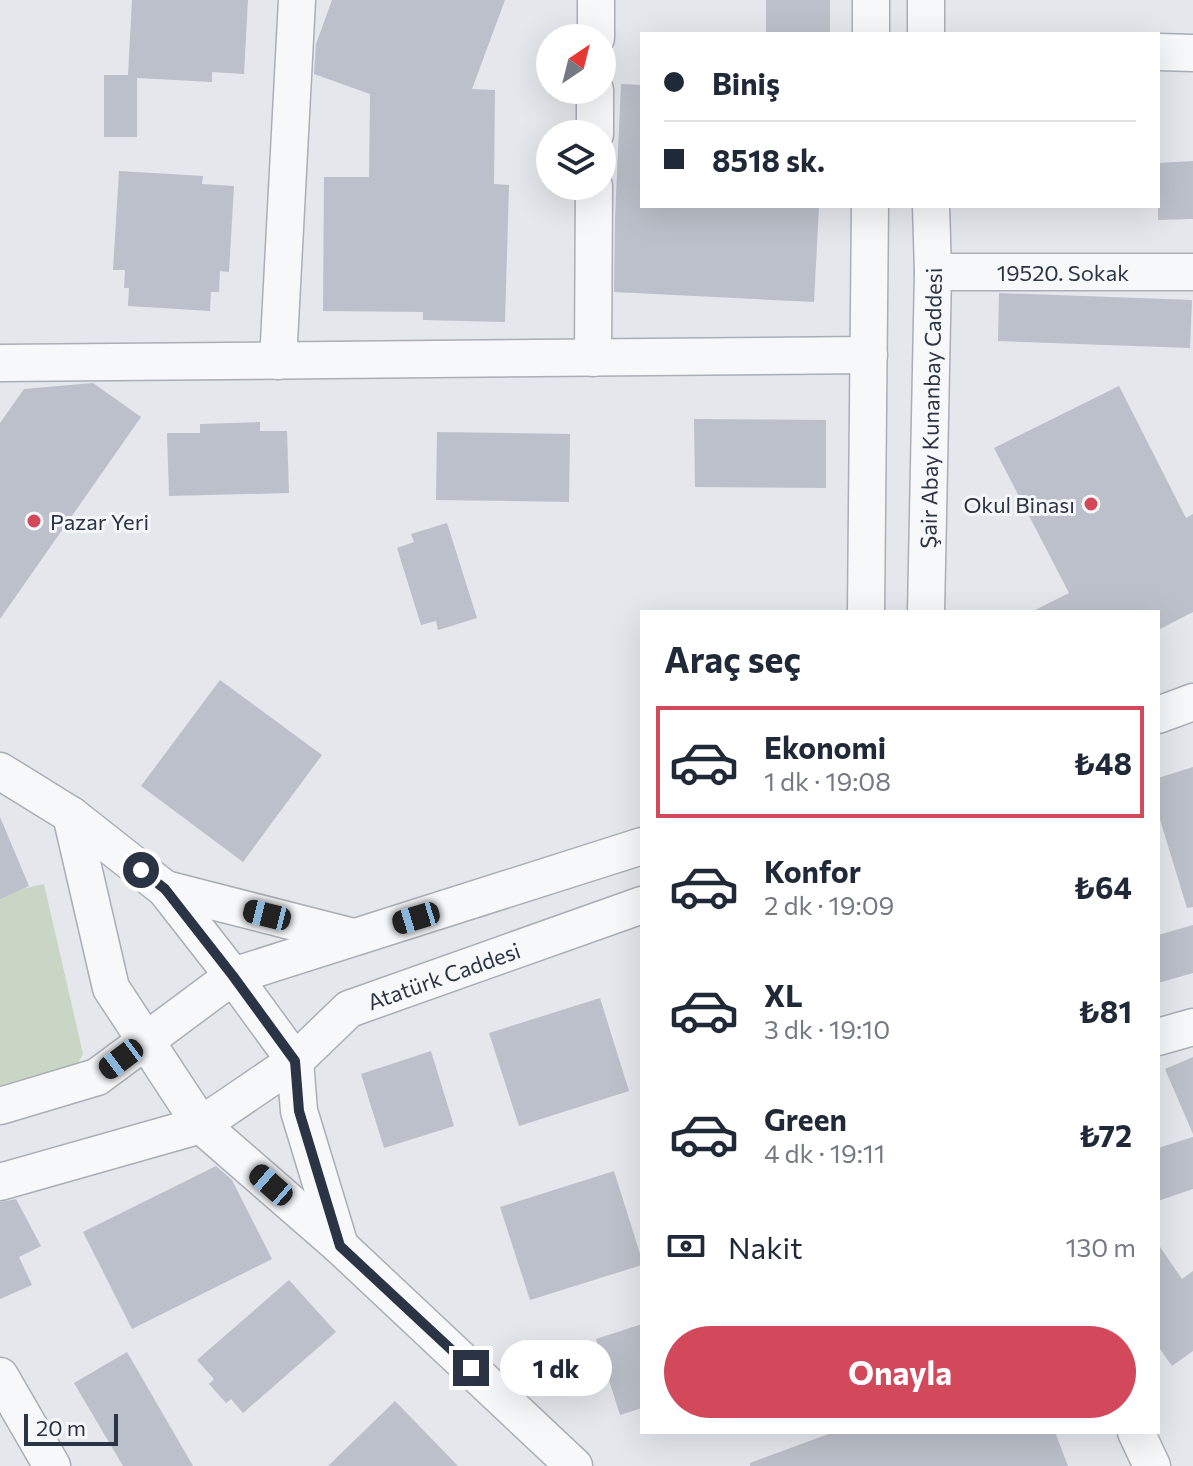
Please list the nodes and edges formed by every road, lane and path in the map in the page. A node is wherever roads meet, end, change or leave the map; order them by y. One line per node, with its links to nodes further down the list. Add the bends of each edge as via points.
1 (297, 0): 17 (street)
2 (596, 0): 5 (street)
3 (871, 0): 6 (street)
4 (926, 0): 7 (street)
5 (596, 24)
6 (871, 32)
7 (926, 32)
8 (1160, 52): 9 (street)
9 (1193, 53)
10 (594, 200): 16 (street)
11 (870, 208): 15 (street)
12 (931, 208): 13 (street, Şair Abay Kunanbay Caddesi)
13 (933, 272): 14 (street, 19520. Sokak); 20 (street, Şair Abay Kunanbay Caddesi)
14 (1193, 272)
15 (869, 355): 16 (street); 19 (street)
16 (593, 358): 17 (street)
17 (278, 361): 18 (street)
18 (0, 363)
19 (866, 610)
20 (926, 610)
21 (1193, 702): 22 (street)
22 (1160, 714)
23 (0, 771): 24 (street)
24 (71, 815): 26 (street); 32 (street, via 111,988)
25 (640, 847): 28 (street)
26 (165, 889): 28 (street); 29 (street)
27 (640, 906): 33 (street, Atatürk Caddesi, via 349,1009)
28 (355, 937): 29 (street)
29 (233, 976): 32 (street); 33 (street)
30 (1193, 1027): 31 (street)
31 (1160, 1036)
32 (145, 1041): 34 (street, via 97,1077); 35 (street)
33 (295, 1061): 35 (street, Atatürk Caddesi); 37 (street, via 299,1111)
34 (0, 1106)
35 (201, 1125): 36 (street, Atatürk Caddesi); 37 (street)
36 (0, 1182)
37 (340, 1246): 40 (street)
38 (0, 1376): 41 (street)
39 (1137, 1434): 42 (street)
40 (558, 1460)
41 (52, 1466)
42 (1152, 1466)

